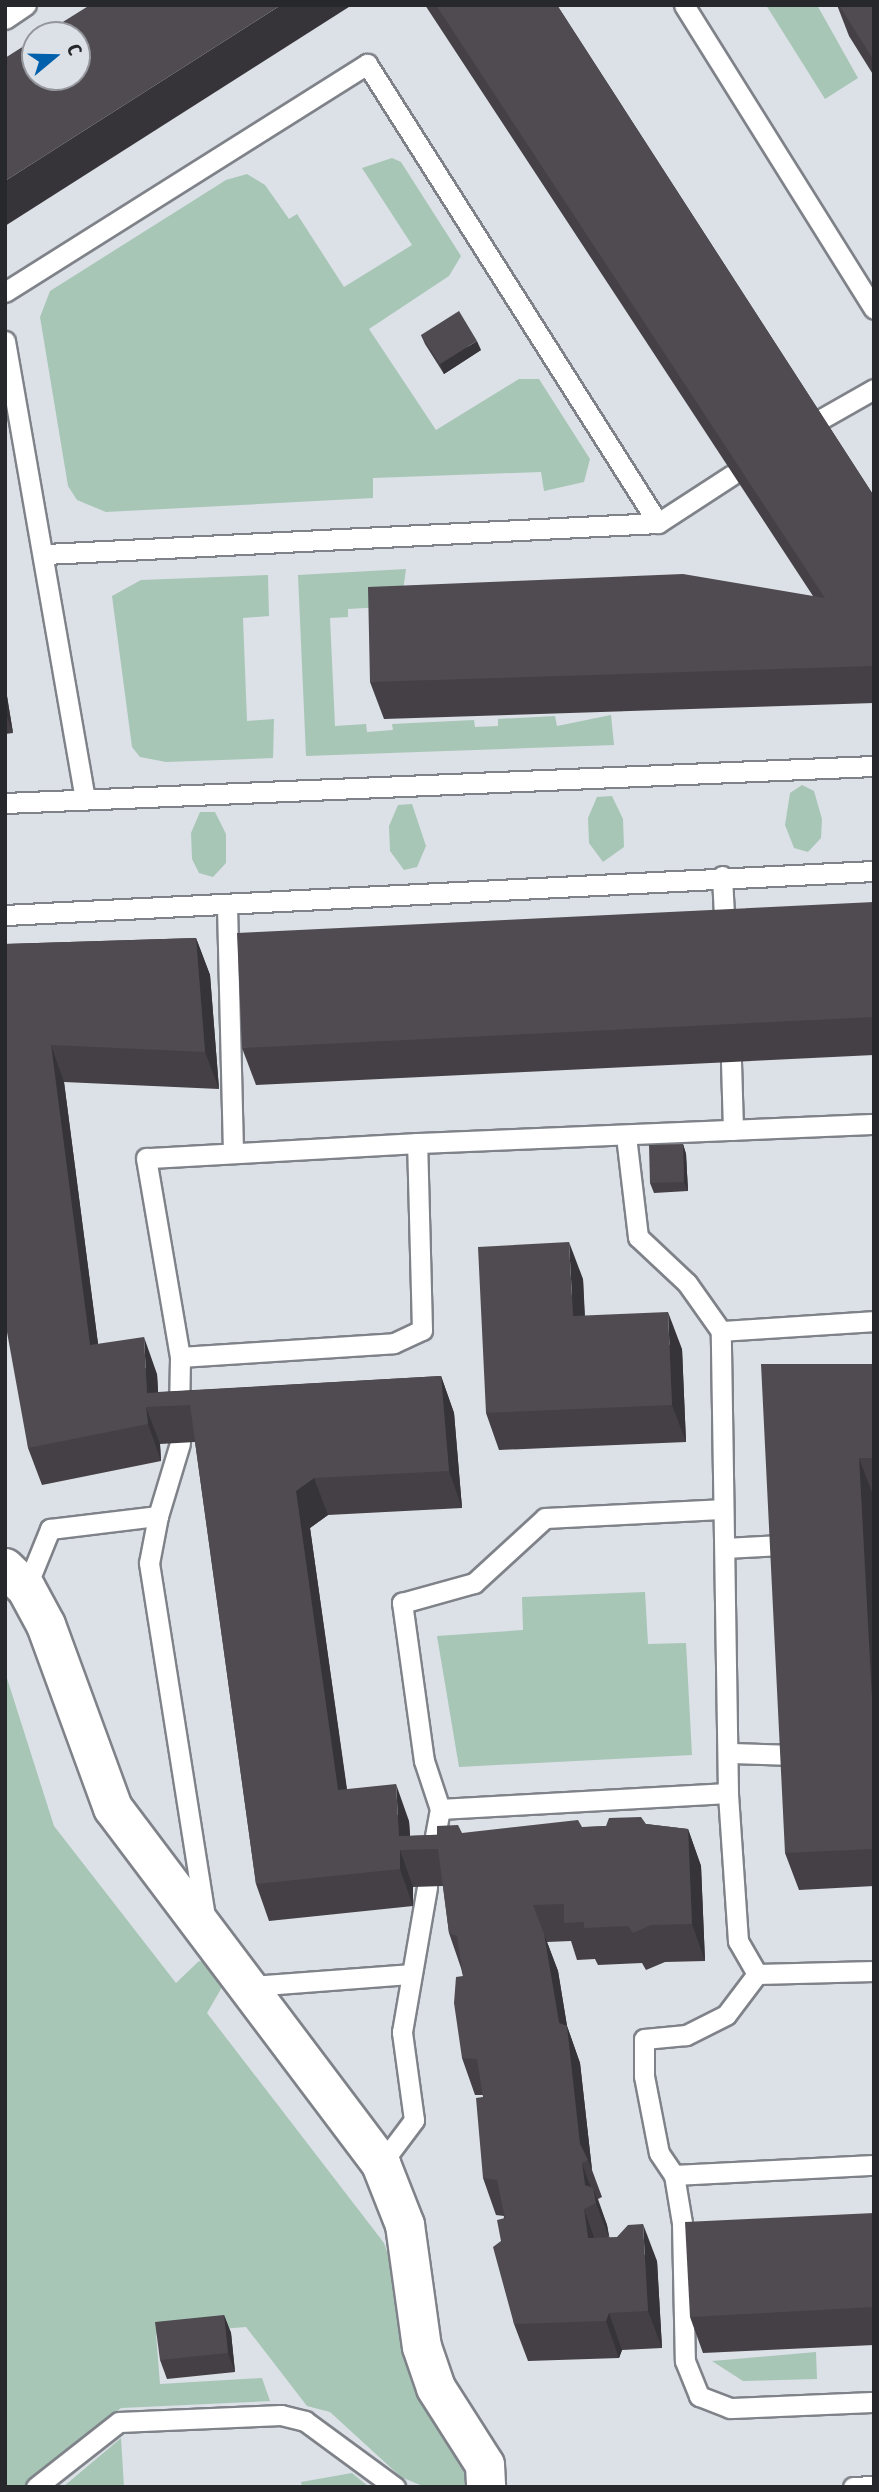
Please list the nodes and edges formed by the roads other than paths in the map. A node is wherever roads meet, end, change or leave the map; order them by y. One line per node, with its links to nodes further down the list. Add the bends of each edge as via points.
1 (26, 5): 3 (lane)
2 (684, 5): 5 (lane)
3 (5, 19)
4 (5, 292): 10 (lane, via 367,64)
5 (874, 309)
6 (5, 341): 11 (lane)
7 (874, 389): 8 (lane)
8 (814, 423)
9 (733, 475): 10 (lane)
10 (658, 523): 11 (lane)
11 (46, 554): 13 (lane)
12 (874, 766): 13 (lane)
13 (85, 799): 14 (lane)
14 (5, 803)
15 (874, 871): 16 (lane)
16 (722, 876): 17 (lane); 19 (lane)
17 (227, 906): 18 (lane); 25 (lane)
18 (5, 915)
19 (726, 947)
20 (732, 1062): 22 (lane)
21 (874, 1124): 22 (lane)
22 (733, 1130): 23 (lane)
23 (626, 1136): 24 (lane); 27 (lane, via 638,1237 687,1283)
24 (417, 1143): 25 (lane); 28 (lane, via 422,1330 394,1343)
25 (233, 1151): 28 (lane, via 146,1158)
26 (874, 1321): 27 (lane)
27 (721, 1331): 29 (lane)
28 (180, 1357): 30 (lane, via 179,1435)
29 (721, 1509): 32 (lane); 37 (lane, via 545,1518 474,1583 402,1603 424,1762)
30 (158, 1516): 33 (lane, via 50,1529); 38 (lane, via 149,1563)
31 (781, 1545): 32 (lane)
32 (724, 1548): 34 (lane)
33 (16, 1578): 38 (street, via 113,1808)
34 (733, 1753): 35 (lane); 36 (lane)
35 (792, 1755)
36 (729, 1793): 37 (lane); 41 (lane, via 738,1941)
37 (440, 1809): 40 (lane)
38 (208, 1937): 42 (street)
39 (874, 1971): 41 (lane)
40 (410, 1974): 42 (lane); 43 (lane, via 402,2032 414,2120)
41 (757, 1974): 45 (lane, via 726,2015 686,2035 645,2039 644,2076 659,2153)
42 (251, 1986): 43 (street)
43 (381, 2164): 50 (street, via 405,2225 422,2347 436,2388 485,2465)
44 (874, 2165): 45 (lane)
45 (674, 2175): 46 (lane, via 682,2223 685,2361 699,2396 730,2408)
46 (874, 2402)
47 (874, 2486): 51 (lane)
48 (36, 2487): 49 (lane, via 119,2422 281,2414 305,2421)
49 (395, 2487)
50 (486, 2487)
51 (853, 2487)

